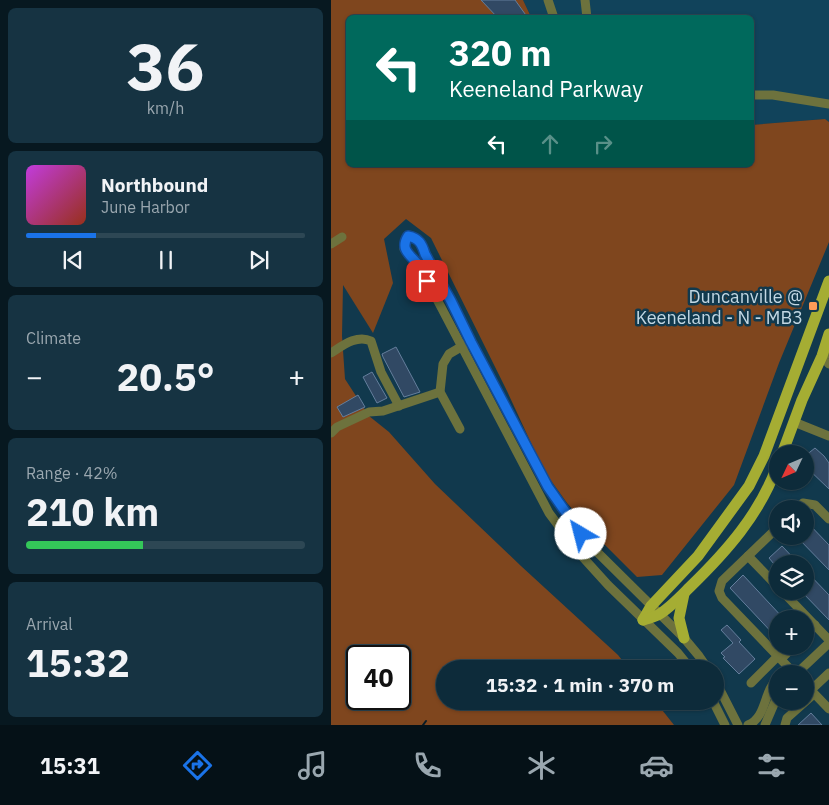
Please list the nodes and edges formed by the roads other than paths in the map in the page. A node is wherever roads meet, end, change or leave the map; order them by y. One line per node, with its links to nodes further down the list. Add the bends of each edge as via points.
1 (548, 0): 3 (street)
2 (585, 0): 4 (street)
3 (553, 15)
4 (587, 15)
5 (754, 95): 6 (street)
6 (829, 104)
7 (342, 237): 8 (street)
8 (331, 244)
9 (829, 282): 13 (main road)
10 (829, 334): 15 (main road)
11 (471, 342): 12 (street); 12 (street, via 423,246 408,236 404,248 406,253 419,265); 30 (street, via 553,495 587,542)
12 (461, 347): 16 (street, via 449,354 443,364); 32 (street, via 549,513)
13 (804, 349): 15 (main road); 24 (main road, via 764,456)
14 (331, 353): 17 (street, via 349,342 371,341 381,372)
15 (827, 358): 18 (main road)
16 (440, 392): 17 (street); 19 (street)
17 (399, 406): 20 (street, via 369,412)
18 (794, 422): 21 (street); 22 (main road)
19 (460, 429)
20 (331, 433)
21 (829, 436)
22 (785, 445)
23 (769, 487): 25 (main road)
24 (743, 495): 25 (main road); 35 (main road, via 698,556)
25 (759, 504): 33 (main road, via 724,552)
26 (814, 505): 27 (street)
27 (829, 520)
28 (769, 536): 29 (street)
29 (748, 556): 31 (street); 42 (street, via 722,581 719,591)
30 (617, 574): 32 (street); 35 (street)
31 (769, 578)
32 (608, 584): 37 (street)
33 (683, 594): 36 (main road); 39 (main road, via 679,618)
34 (791, 600): 38 (street)
35 (651, 606): 36 (street); 37 (main road)
36 (659, 615): 37 (main road); 39 (street)
37 (643, 620): 43 (street)
38 (815, 625): 40 (street)
39 (683, 638): 44 (street)
40 (829, 641): 46 (street)
41 (783, 655): 42 (street)
42 (779, 658): 45 (street); 48 (street)
43 (683, 660)
44 (702, 660)
45 (786, 665)
46 (802, 665)
47 (829, 673): 49 (street)
48 (751, 683)
49 (814, 686)
50 (814, 693): 54 (street)
51 (724, 698): 58 (street)
52 (769, 701): 53 (street)
53 (768, 707): 59 (street); 60 (street)
54 (829, 709)
55 (718, 710): 57 (street)
56 (793, 710): 61 (street)
57 (725, 725)
58 (738, 725)
59 (748, 725)
60 (765, 725)
61 (785, 725)

